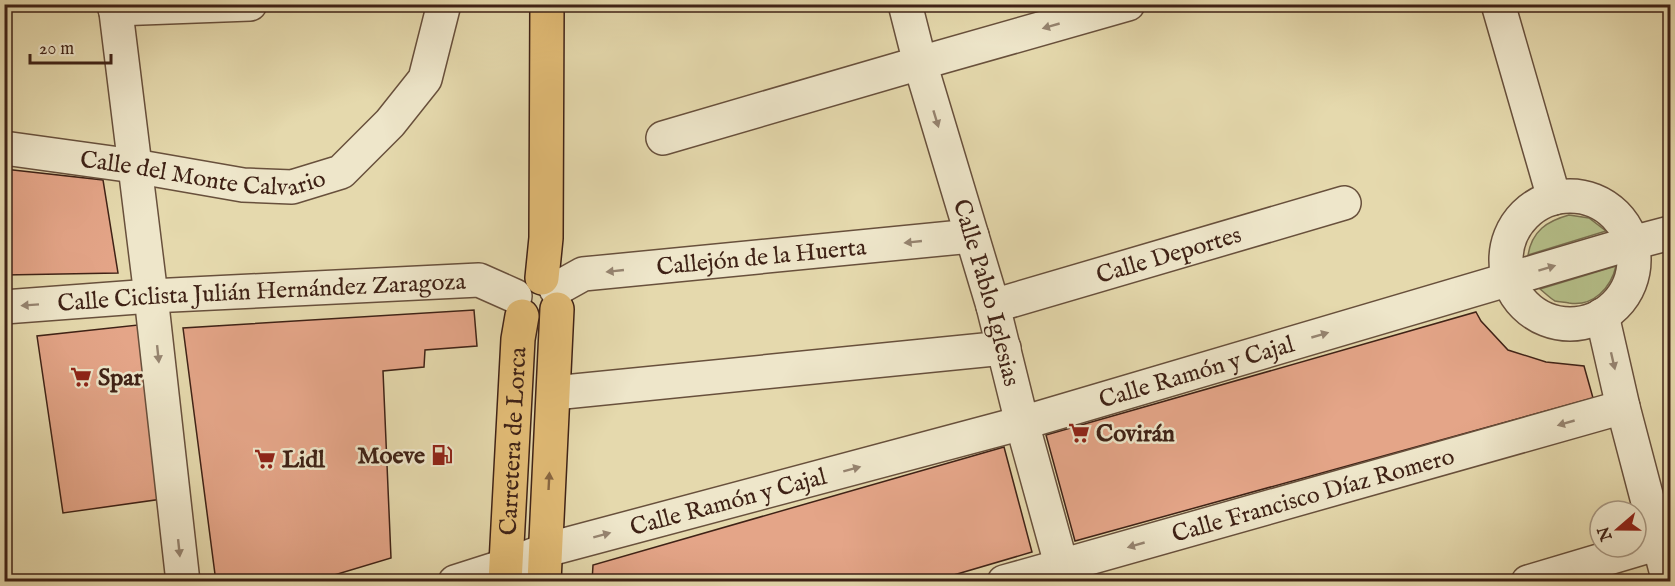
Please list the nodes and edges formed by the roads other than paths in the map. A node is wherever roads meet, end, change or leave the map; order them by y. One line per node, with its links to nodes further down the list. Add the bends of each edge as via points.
1 (250, 4): 7 (street)
2 (444, 4): 11 (street, Calle del Monte Calvario, via 425,79 390,123 341,172 292,187 243,185)
3 (547, 4): 18 (main road, Carretera de Lorca, via 546,238)
4 (905, 4): 8 (street, Calle Pablo Iglesias)
5 (1128, 4): 8 (street, one-way to 8)
6 (1498, 4): 12 (street)
7 (115, 7): 11 (street)
8 (920, 63): 9 (street); 15 (street, Calle Pablo Iglesias, one-way to 15)
9 (663, 138)
10 (4, 148): 11 (street, Calle del Monte Calvario)
11 (134, 166): 19 (street)
12 (1554, 198): 16 (street, via 1581,197 1599,203 1622,222); 17 (street, via 1534,207 1513,231 1507,254)
13 (1344, 202): 21 (street, Calle Deportes)
14 (1671, 233): 16 (street, Calle Ramón y Cajal)
15 (972, 236): 18 (street, Callejón de la Huerta, one-way to 18, via 583,274); 21 (street, Calle Pablo Iglesias)
16 (1632, 243): 17 (street, Calle Ramón y Cajal, one-way to 16); 23 (street, via 1634,269 1629,285 1618,303)
17 (1509, 279): 23 (street, via 1527,307 1547,320 1572,324); 27 (street, Calle Ramón y Cajal, one-way to 17)
18 (552, 292): 20 (main road, via 533,278 524,281 517,289); 25 (main road, Carretera de Lorca)
19 (152, 296): 20 (street, Calle Ciclista Julián Hernández Zaragoza, via 479,280); 22 (street, Calle Ciclista Julián Hernández Zaragoza, one-way to 22); 32 (street, one-way to 32)
20 (518, 306): 30 (main road, Carretera de Lorca)
21 (993, 306): 24 (street, Calle Pablo Iglesias)
22 (4, 307)
23 (1602, 315): 26 (street, one-way to 26)
24 (1004, 348): 25 (street); 27 (street, Calle Pablo Iglesias)
25 (554, 393): 29 (main road, Carretera de Lorca, one-way to 25)
26 (1623, 407): 28 (street); 31 (street, Calle Francisco Díaz Romero, one-way to 31)
27 (1022, 423): 29 (street, Calle Ramón y Cajal, one-way to 27); 31 (street, Calle Pablo Iglesias)
28 (1659, 543): 35 (street); 36 (street)
29 (545, 566): 30 (street, Carretera de Lorca)
30 (505, 574): 33 (street)
31 (1063, 574): 34 (street, Calle Francisco Díaz Romero)
32 (183, 582)
33 (455, 582)
34 (1004, 582)
35 (1528, 582)
36 (1669, 582)

